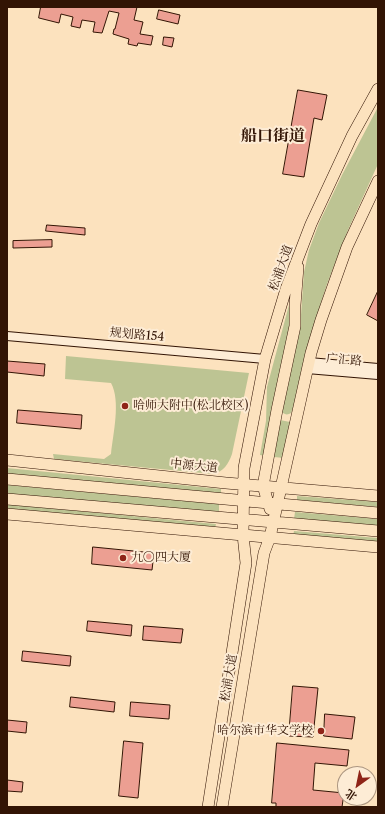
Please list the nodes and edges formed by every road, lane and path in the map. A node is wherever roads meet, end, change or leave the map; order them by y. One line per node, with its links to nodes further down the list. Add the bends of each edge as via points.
1 (378, 89): 3 (highway, 松浦大道, via 330,180)
2 (378, 181): 7 (highway, via 347,248)
3 (299, 254): 6 (highway, 松浦大道); 10 (highway, via 295,326)
4 (7, 336): 6 (street, 规划路154)
5 (7, 341): 6 (street)
6 (265, 362): 14 (highway, 松浦大道, via 244,468)
7 (308, 365): 8 (street, 广汇路); 9 (street, 广汇路); 11 (highway)
8 (378, 368)
9 (378, 375)
10 (277, 410): 11 (highway, via 281,417 287,418); 15 (highway)
11 (298, 412): 16 (highway, 松浦大道)
12 (7, 460): 14 (highway, 中源大道)
13 (7, 479): 19 (highway)
14 (244, 484): 15 (highway, 中源大道); 19 (highway, 松浦大道)
15 (263, 486): 16 (highway, 中源大道); 20 (highway)
16 (281, 488): 17 (highway, 中源大道); 20 (highway, 松浦大道)
17 (378, 496)
18 (7, 499): 23 (highway)
19 (244, 500): 20 (highway); 23 (highway, 松浦大道)
20 (273, 503): 21 (highway); 24 (highway, 松浦大道)
21 (378, 513)
22 (7, 514): 26 (highway)
23 (243, 519): 24 (highway); 26 (highway, 松浦大道)
24 (274, 522): 25 (highway); 27 (highway, 松浦大道)
25 (378, 531)
26 (243, 535): 27 (highway); 29 (highway, 松浦大道, via 246,563)
27 (270, 537): 28 (highway); 30 (highway, 松浦大道, via 264,552)
28 (378, 547)
29 (208, 807)
30 (222, 807)

